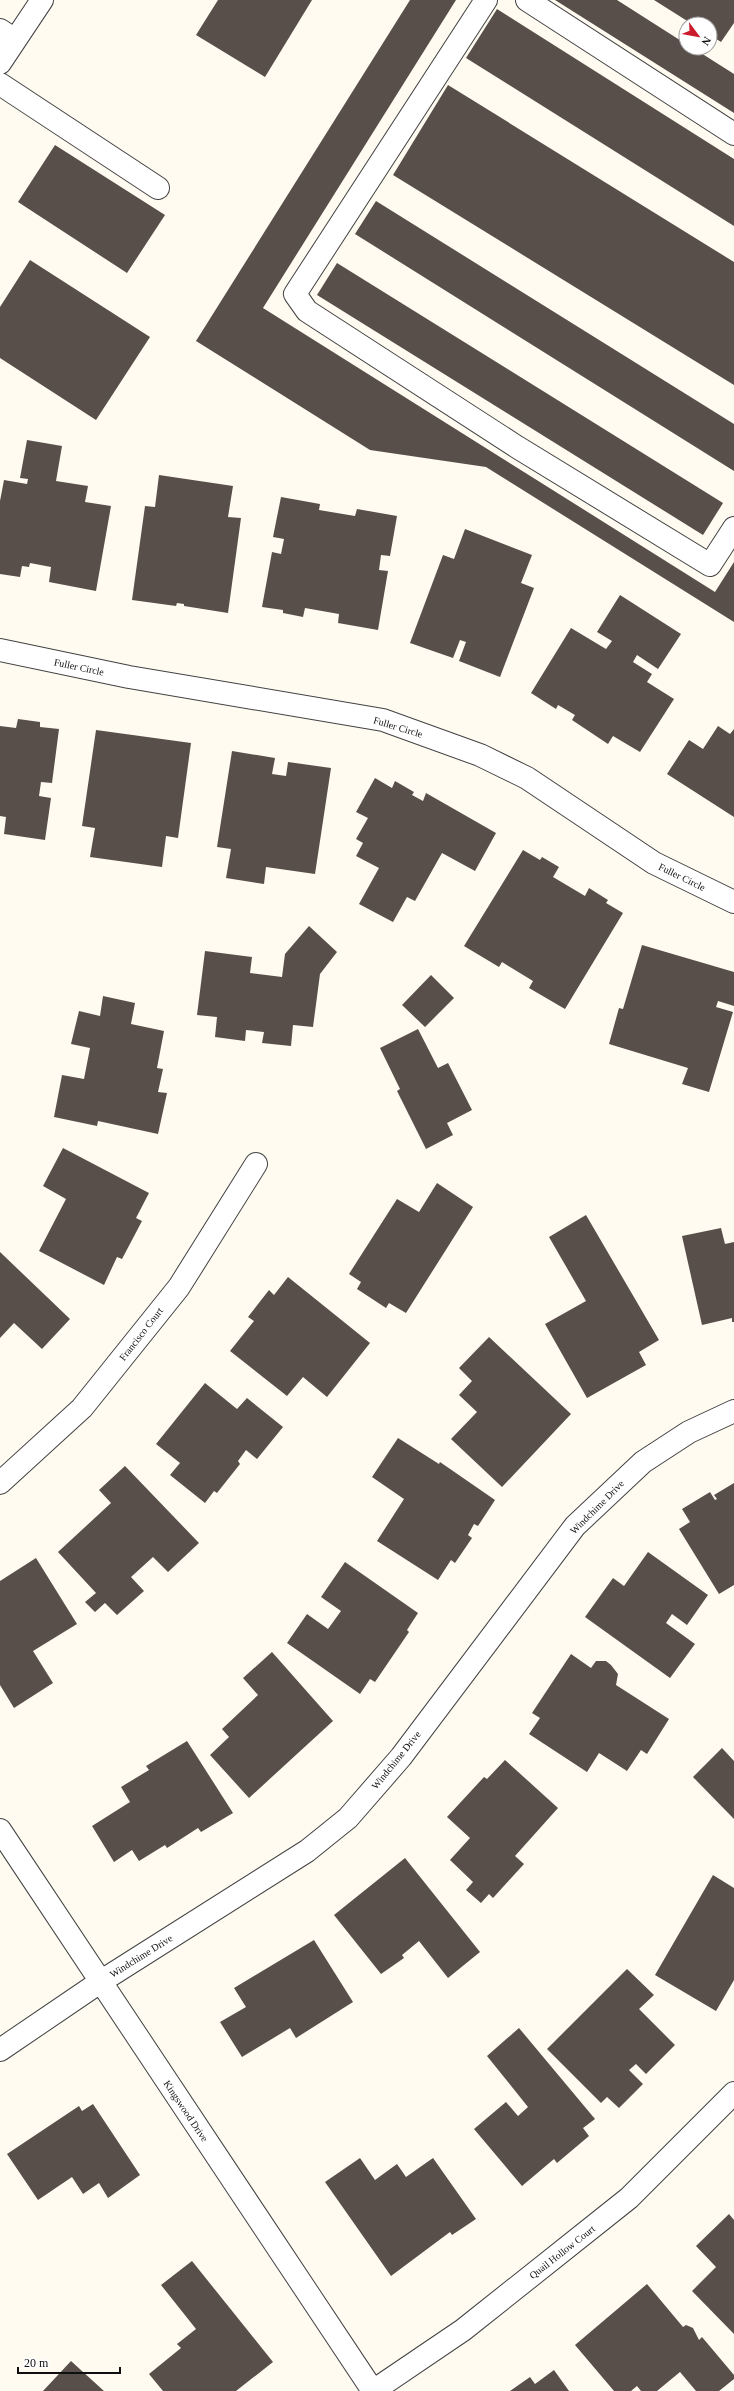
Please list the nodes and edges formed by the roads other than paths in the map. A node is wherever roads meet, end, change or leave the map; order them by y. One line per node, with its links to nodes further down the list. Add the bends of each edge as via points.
1 (42, 0): 4 (street)
2 (486, 0): 9 (street, via 295,294 307,311 517,447 710,566)
3 (527, 0): 7 (street)
4 (8, 35): 5 (street)
5 (0, 64)
6 (0, 84): 8 (street)
7 (734, 134)
8 (158, 188)
9 (734, 528)
10 (0, 650): 11 (street, Fuller Circle, via 129,677 383,720 480,755 527,778 654,864)
11 (734, 902)
12 (256, 1164): 14 (street, Francisco Court, via 179,1286 87,1402)
13 (734, 1411): 16 (street, Windchime Drive, via 688,1432 643,1462 575,1526 401,1756 348,1818 307,1851)
14 (0, 1483)
15 (0, 1830): 16 (street, Kingswood Drive)
16 (100, 1982): 17 (street, Windchime Drive); 19 (street, Kingswood Drive)
17 (0, 2050)
18 (734, 2093): 19 (street, Quail Hollow Court, via 629,2198 463,2330)
19 (373, 2391)

